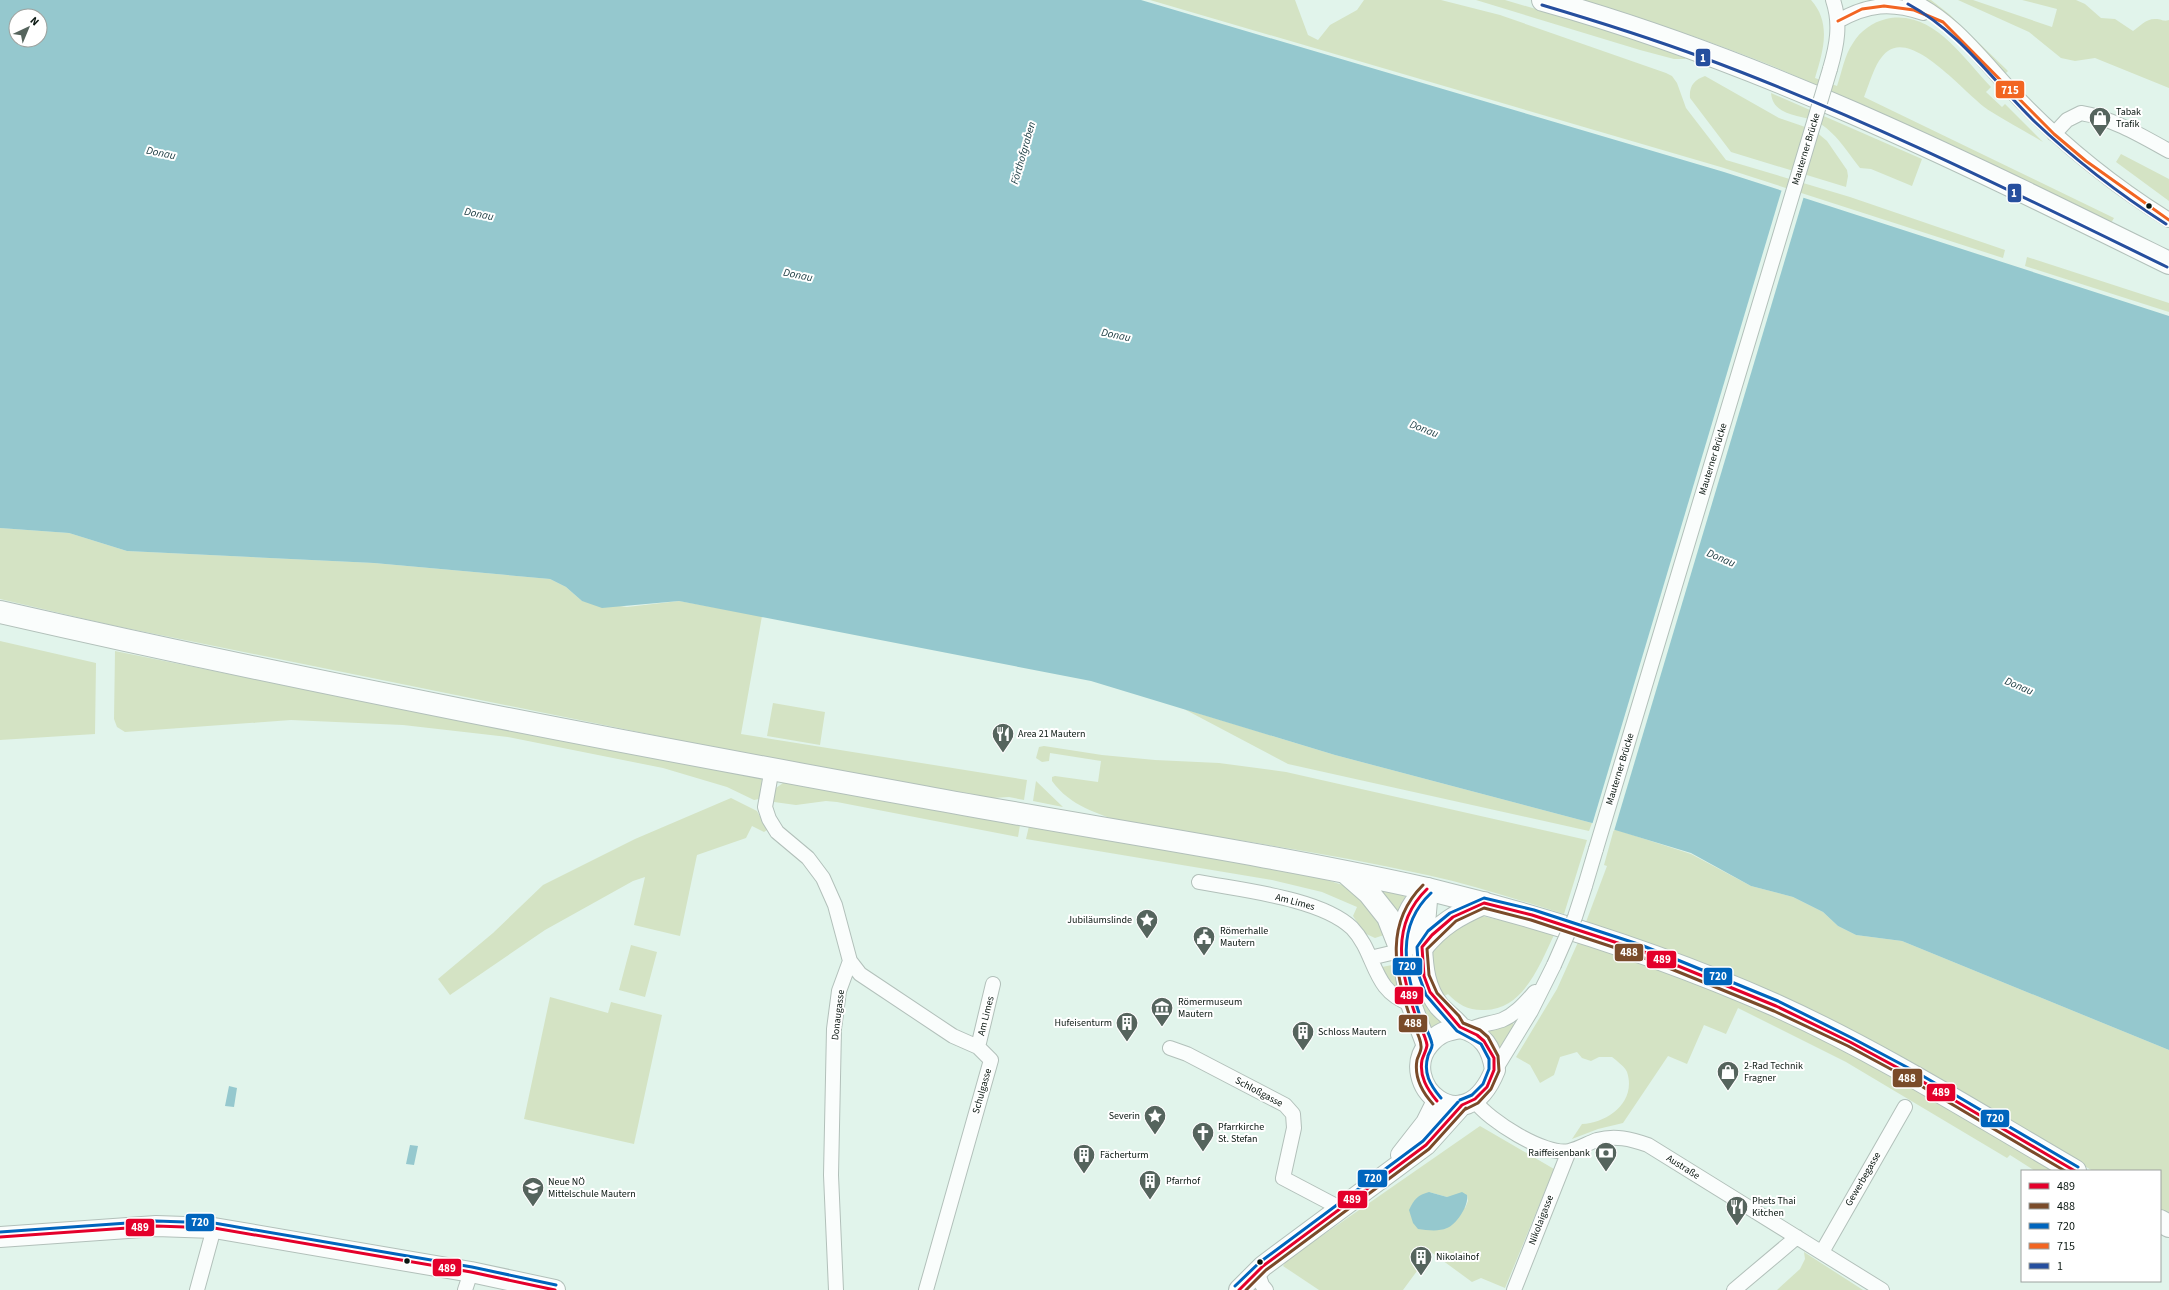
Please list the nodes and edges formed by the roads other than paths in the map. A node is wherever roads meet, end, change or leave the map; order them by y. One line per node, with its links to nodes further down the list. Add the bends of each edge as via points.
1 (1543, 0): 9 (main road, via 1631,27 1760,74 1866,118)
2 (1833, 0): 4 (street, Mauterner Brücke)
3 (1910, 0): 5 (street, via 1929,10)
4 (1838, 21): 5 (street, via 1862,9 1884,6 1914,10); 19 (street, Mauterner Brücke, bridge, via 1837,40 1830,69 1585,886 1575,918)
5 (1943, 22): 6 (street)
6 (2054, 134): 7 (street, via 2067,120 2080,112 2109,121); 8 (street, via 2086,161)
7 (2169, 151)
8 (2169, 220)
9 (2169, 263)
10 (0, 612): 11 (main road, via 423,702)
11 (772, 768): 12 (main road); 18 (street, via 765,807 769,819 777,832 808,858 823,878 835,905)
12 (1344, 871): 14 (main road); 16 (main road, via 1369,893)
13 (1198, 882): 17 (street, Am Limes, via 1261,893 1325,911 1341,919 1351,928 1360,938)
14 (1427, 889): 15 (main road); 16 (main road)
15 (1484, 903): 16 (main road, via 1453,918); 31 (main road, via 1532,915 1639,950 1776,1006 1913,1076)
16 (1411, 948): 17 (street); 21 (main road); 22 (main road, via 1429,991 1440,1007)
17 (1370, 958): 21 (street, Am Limes, via 1385,988 1393,996)
18 (850, 961): 24 (street, Schulgasse, via 860,974 921,1016); 42 (street, Donaugasse, via 839,991 834,1029 831,1175)
19 (1551, 970): 22 (street, via 1514,1014 1502,1020); 26 (street, via 1531,1011)
20 (993, 984): 24 (street, Am Limes)
21 (1411, 1004): 23 (main road)
22 (1465, 1029): 23 (main road, via 1440,1033); 26 (main road, via 1489,1045)
23 (1427, 1046): 27 (main road, via 1420,1065 1421,1074 1429,1092)
24 (978, 1047): 43 (street, Schulgasse, via 991,1060)
25 (1170, 1048): 33 (street, Schloßgasse, via 1187,1054 1285,1105 1293,1114 1294,1128 1283,1178)
26 (1495, 1070): 28 (main road, via 1484,1092)
27 (1438, 1101): 28 (main road, via 1450,1106); 32 (main road, via 1426,1123)
28 (1469, 1103): 30 (street, Austraße, via 1541,1147); 32 (main road, via 1426,1145)
29 (1905, 1107): 37 (street, Gewerbegasse)
30 (1568, 1151): 35 (street, Austraße, via 1615,1137 1648,1145); 46 (street, Nikolaigasse)
31 (2073, 1170)
32 (1385, 1175): 33 (main road)
33 (1340, 1208): 38 (main road)
34 (214, 1228): 36 (main road, via 156,1226); 39 (main road); 40 (street)
35 (1797, 1236): 37 (street, Austraße); 47 (street)
36 (0, 1237)
37 (1822, 1252): 48 (street, Austraße)
38 (1257, 1271): 44 (main road); 45 (street)
39 (468, 1281): 41 (main road)
40 (197, 1290)
41 (555, 1290)
42 (836, 1290)
43 (926, 1290)
44 (1239, 1290)
45 (1266, 1290)
46 (1514, 1290)
47 (1734, 1290)
48 (1882, 1290)

